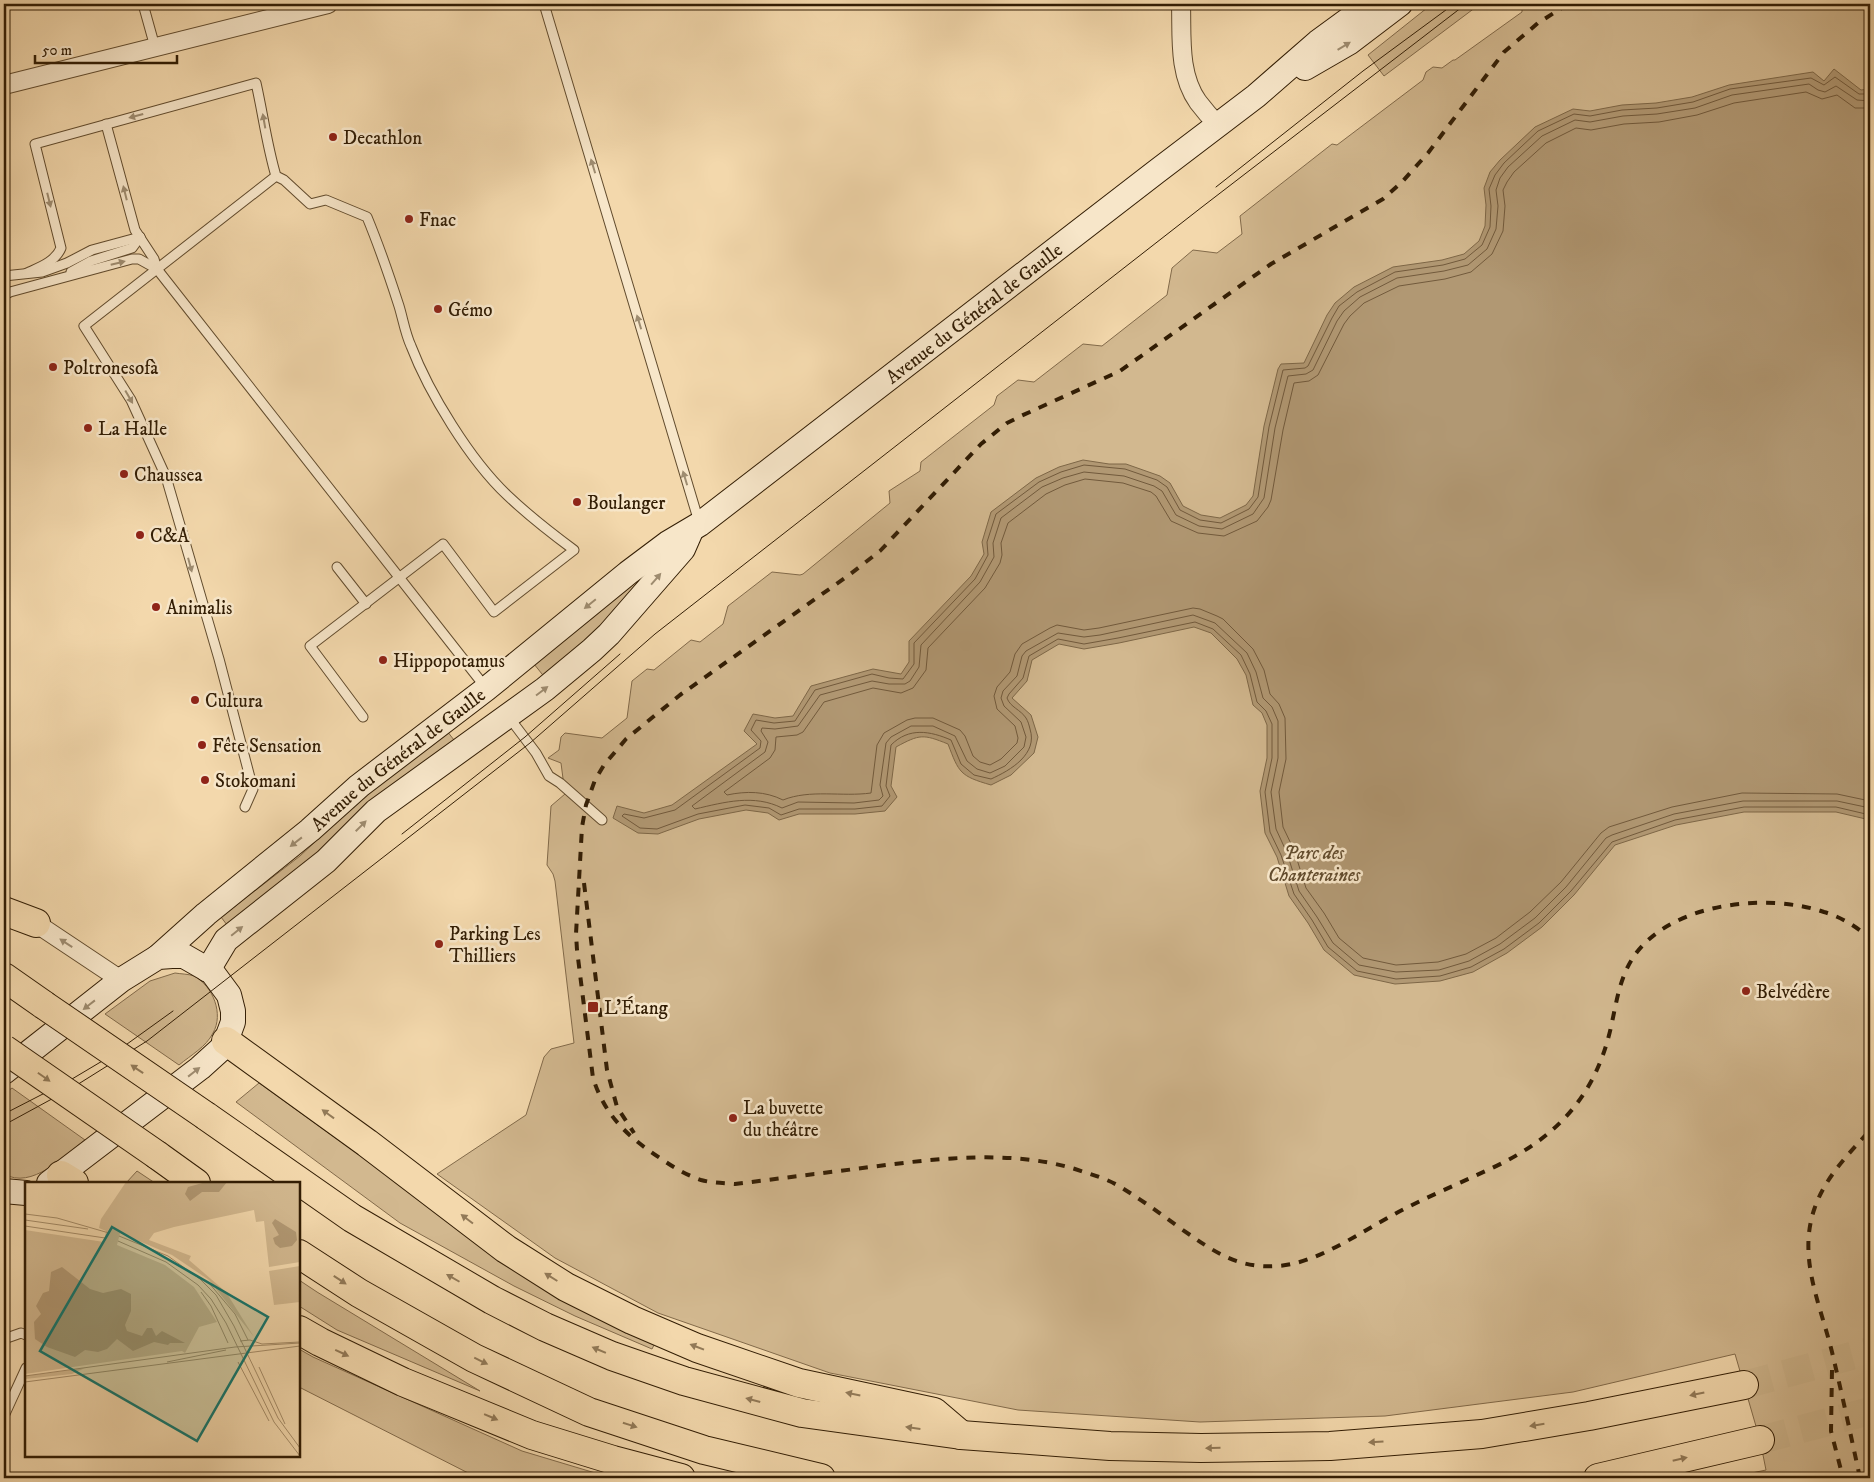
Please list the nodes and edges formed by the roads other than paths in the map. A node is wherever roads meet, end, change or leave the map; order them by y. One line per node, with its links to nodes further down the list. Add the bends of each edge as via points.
1 (143, 4): 7 (lane)
2 (328, 4): 7 (street)
3 (544, 4): 19 (lane, one-way to 3)
4 (1181, 4): 11 (street, via 1183,65 1188,82 1197,101)
5 (1370, 4): 9 (main road, Avenue du Général de Gaulle, via 1318,42)
6 (1400, 4): 9 (main road, Avenue du Général de Gaulle, one-way to 6, via 1350,42)
7 (155, 47): 8 (street)
8 (4, 85)
9 (1256, 96): 11 (main road, Avenue du Général de Gaulle)
10 (106, 124): 12 (lane, one-way to 10, via 256,83); 13 (lane, one-way to 10, via 135,230); 15 (lane, one-way to 15, via 35,144 61,248 52,260)
11 (1218, 126): 19 (main road, Avenue du Général de Gaulle)
12 (275, 172): 14 (lane); 21 (lane, via 310,204 326,200 366,216 383,256 410,345 453,425 476,460 506,494 574,550 494,612 443,544)
13 (140, 237): 14 (lane); 15 (lane, via 92,250 42,272); 17 (lane, via 132,248 91,261)
14 (157, 269): 17 (lane, one-way to 14, via 132,259); 21 (lane); 26 (lane, one-way to 26, via 84,326 131,400 166,477 253,789)
15 (27, 273): 16 (lane)
16 (4, 276)
17 (65, 277): 18 (lane)
18 (4, 295)
19 (696, 528): 23 (main road, Avenue du Général de Gaulle, one-way to 23, via 668,543 628,573); 24 (main road, Avenue du Général de Gaulle, one-way to 19, via 546,689 609,634 683,549)
20 (337, 567): 22 (lane)
21 (399, 577): 22 (lane); 23 (lane)
22 (366, 604): 25 (lane, via 310,646)
23 (486, 689): 24 (main road); 31 (main road, Avenue du Général de Gaulle, one-way to 31, via 359,786)
24 (508, 716): 27 (lane, via 549,776); 32 (main road, Avenue du Général de Gaulle, one-way to 24, via 226,940 326,861 376,811)
25 (362, 717)
26 (245, 807)
27 (602, 820)
28 (4, 900): 30 (street)
29 (4, 911): 30 (highway)
30 (36, 924): 34 (street, one-way to 30)
31 (158, 957): 32 (main road, via 184,956); 34 (main road, Avenue du Général de Gaulle)
32 (208, 970): 35 (main road, via 221,983 233,1011)
33 (4, 977): 49 (highway, one-way to 33, bridge, via 802,1413 684,1381 612,1356 536,1322 352,1218)
34 (121, 980): 37 (main road, Avenue du Général de Gaulle, one-way to 37)
35 (226, 1041): 38 (main road, one-way to 35, via 200,1068); 49 (highway, one-way to 35, via 934,1412 790,1380 697,1348 566,1287 506,1249 368,1143)
36 (4, 1049): 39 (highway, one-way to 39, bridge)
37 (4, 1072)
38 (61, 1181)
39 (195, 1182)
40 (4, 1191): 41 (main road)
41 (25, 1193)
42 (300, 1255): 52 (highway, one-way to 52, via 359,1293 474,1358 589,1412 704,1450)
43 (300, 1331): 51 (highway, one-way to 51, via 403,1382 532,1434)
44 (25, 1335): 45 (lane)
45 (4, 1339)
46 (25, 1370): 48 (lane)
47 (1744, 1385): 49 (highway, one-way to 49, via 1482,1434 1330,1446 1137,1447)
48 (4, 1416)
49 (961, 1435)
50 (1760, 1440): 53 (highway, one-way to 50)
51 (682, 1478)
52 (820, 1478)
53 (1598, 1478)

